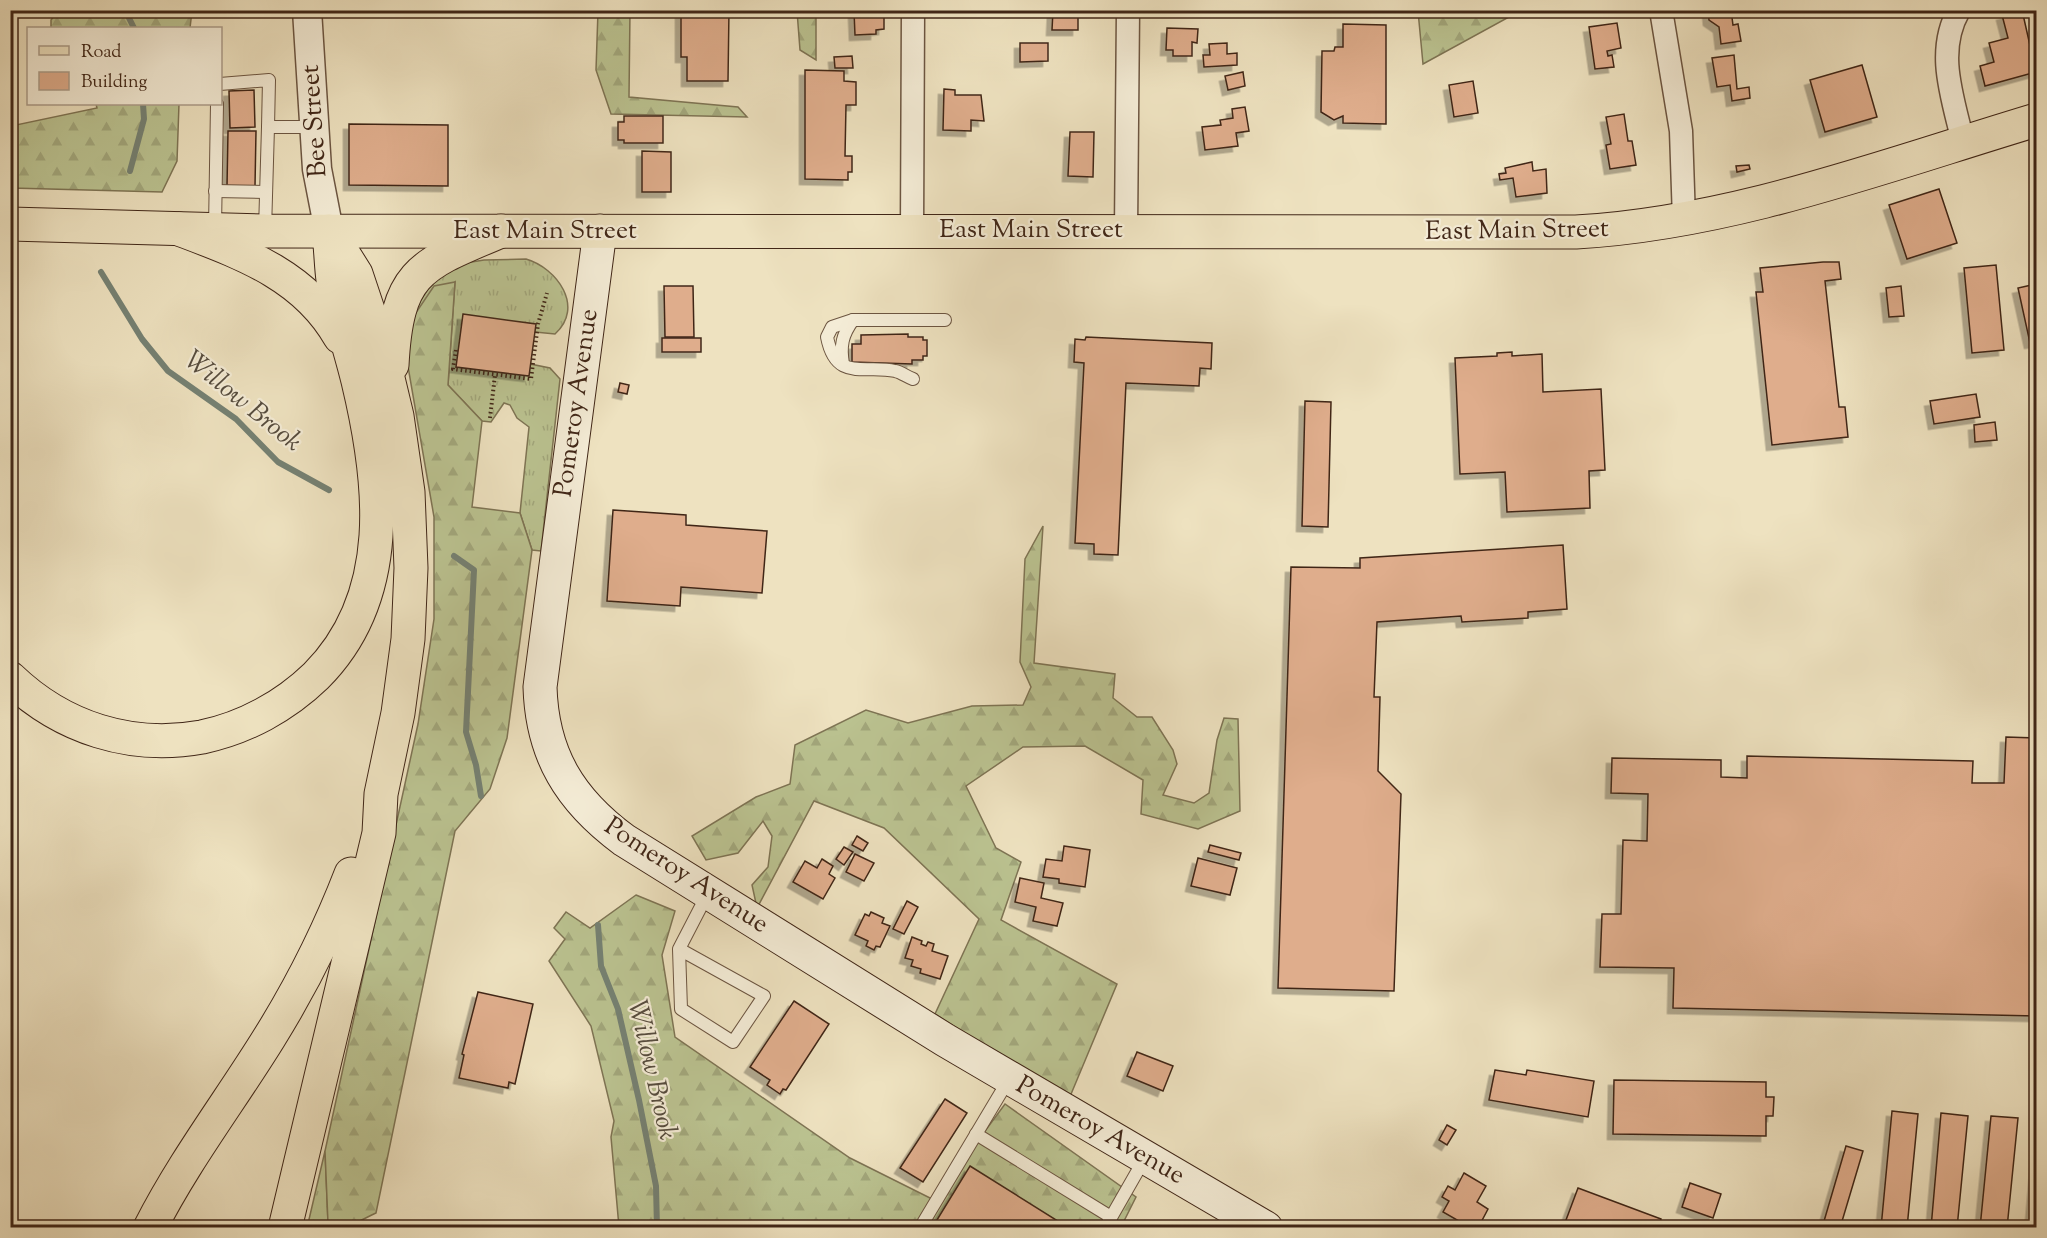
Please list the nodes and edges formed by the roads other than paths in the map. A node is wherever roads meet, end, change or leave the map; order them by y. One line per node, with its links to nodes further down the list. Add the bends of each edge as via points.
1 (307, 10): 9 (street, Bee Street)
2 (913, 10): 18 (street)
3 (1128, 10): 19 (street)
4 (1661, 10): 14 (street, via 1681,132)
5 (1959, 10): 11 (street, via 1948,33 1946,57)
6 (222, 84): 10 (lane, via 269,80)
7 (217, 105): 12 (lane, via 222,161)
8 (2037, 120): 11 (main road, East Main Street)
9 (314, 127): 10 (lane); 21 (street, Bee Street, via 320,192)
10 (263, 133): 13 (lane)
11 (1963, 142): 14 (main road, East Main Street, via 1760,203)
12 (215, 191): 13 (lane); 17 (lane)
13 (265, 192): 20 (lane)
14 (1684, 220): 19 (main road, East Main Street, via 1622,229 1537,234)
15 (10, 224): 16 (main road, East Main Street)
16 (179, 229): 17 (main road, East Main Street); 25 (main road, via 252,258 295,283 325,314)
17 (215, 230): 20 (main road, East Main Street)
18 (912, 230): 19 (main road, East Main Street); 23 (main road, East Main Street)
19 (1126, 230)
20 (265, 231): 21 (main road, East Main Street)
21 (329, 231): 22 (main road, East Main Street); 25 (main road, via 333,281); 27 (main road, via 356,274)
22 (501, 231): 23 (main road, East Main Street); 27 (main road, via 434,262 410,284 396,320)
23 (600, 231): 30 (main road, Pomeroy Avenue, via 544,653 541,711 556,762 584,806 624,840)
24 (945, 320): 26 (lane, via 853,320 844,333 843,364 851,370 896,371)
25 (351, 356): 28 (main road, via 373,458 375,556 369,586 350,631 310,682 270,711 238,726 194,738 157,740 113,736 82,727 45,706)
26 (913, 379)
27 (393, 394): 29 (main road, via 408,492 410,601 401,694)
28 (10, 678)
29 (381, 794): 36 (main road, via 336,912 308,971); 37 (main road, via 378,833)
30 (709, 892): 31 (lane); 32 (main road, Pomeroy Avenue)
31 (679, 949): 31 (lane, via 681,1009 733,1042 764,996)
32 (1009, 1078): 33 (lane); 34 (main road, Pomeroy Avenue)
33 (976, 1134): 35 (lane); 38 (lane)
34 (1145, 1158): 35 (lane); 39 (main road, Pomeroy Avenue)
35 (1108, 1222)
36 (150, 1227)
37 (285, 1227)
38 (920, 1227)
39 (1266, 1227)

